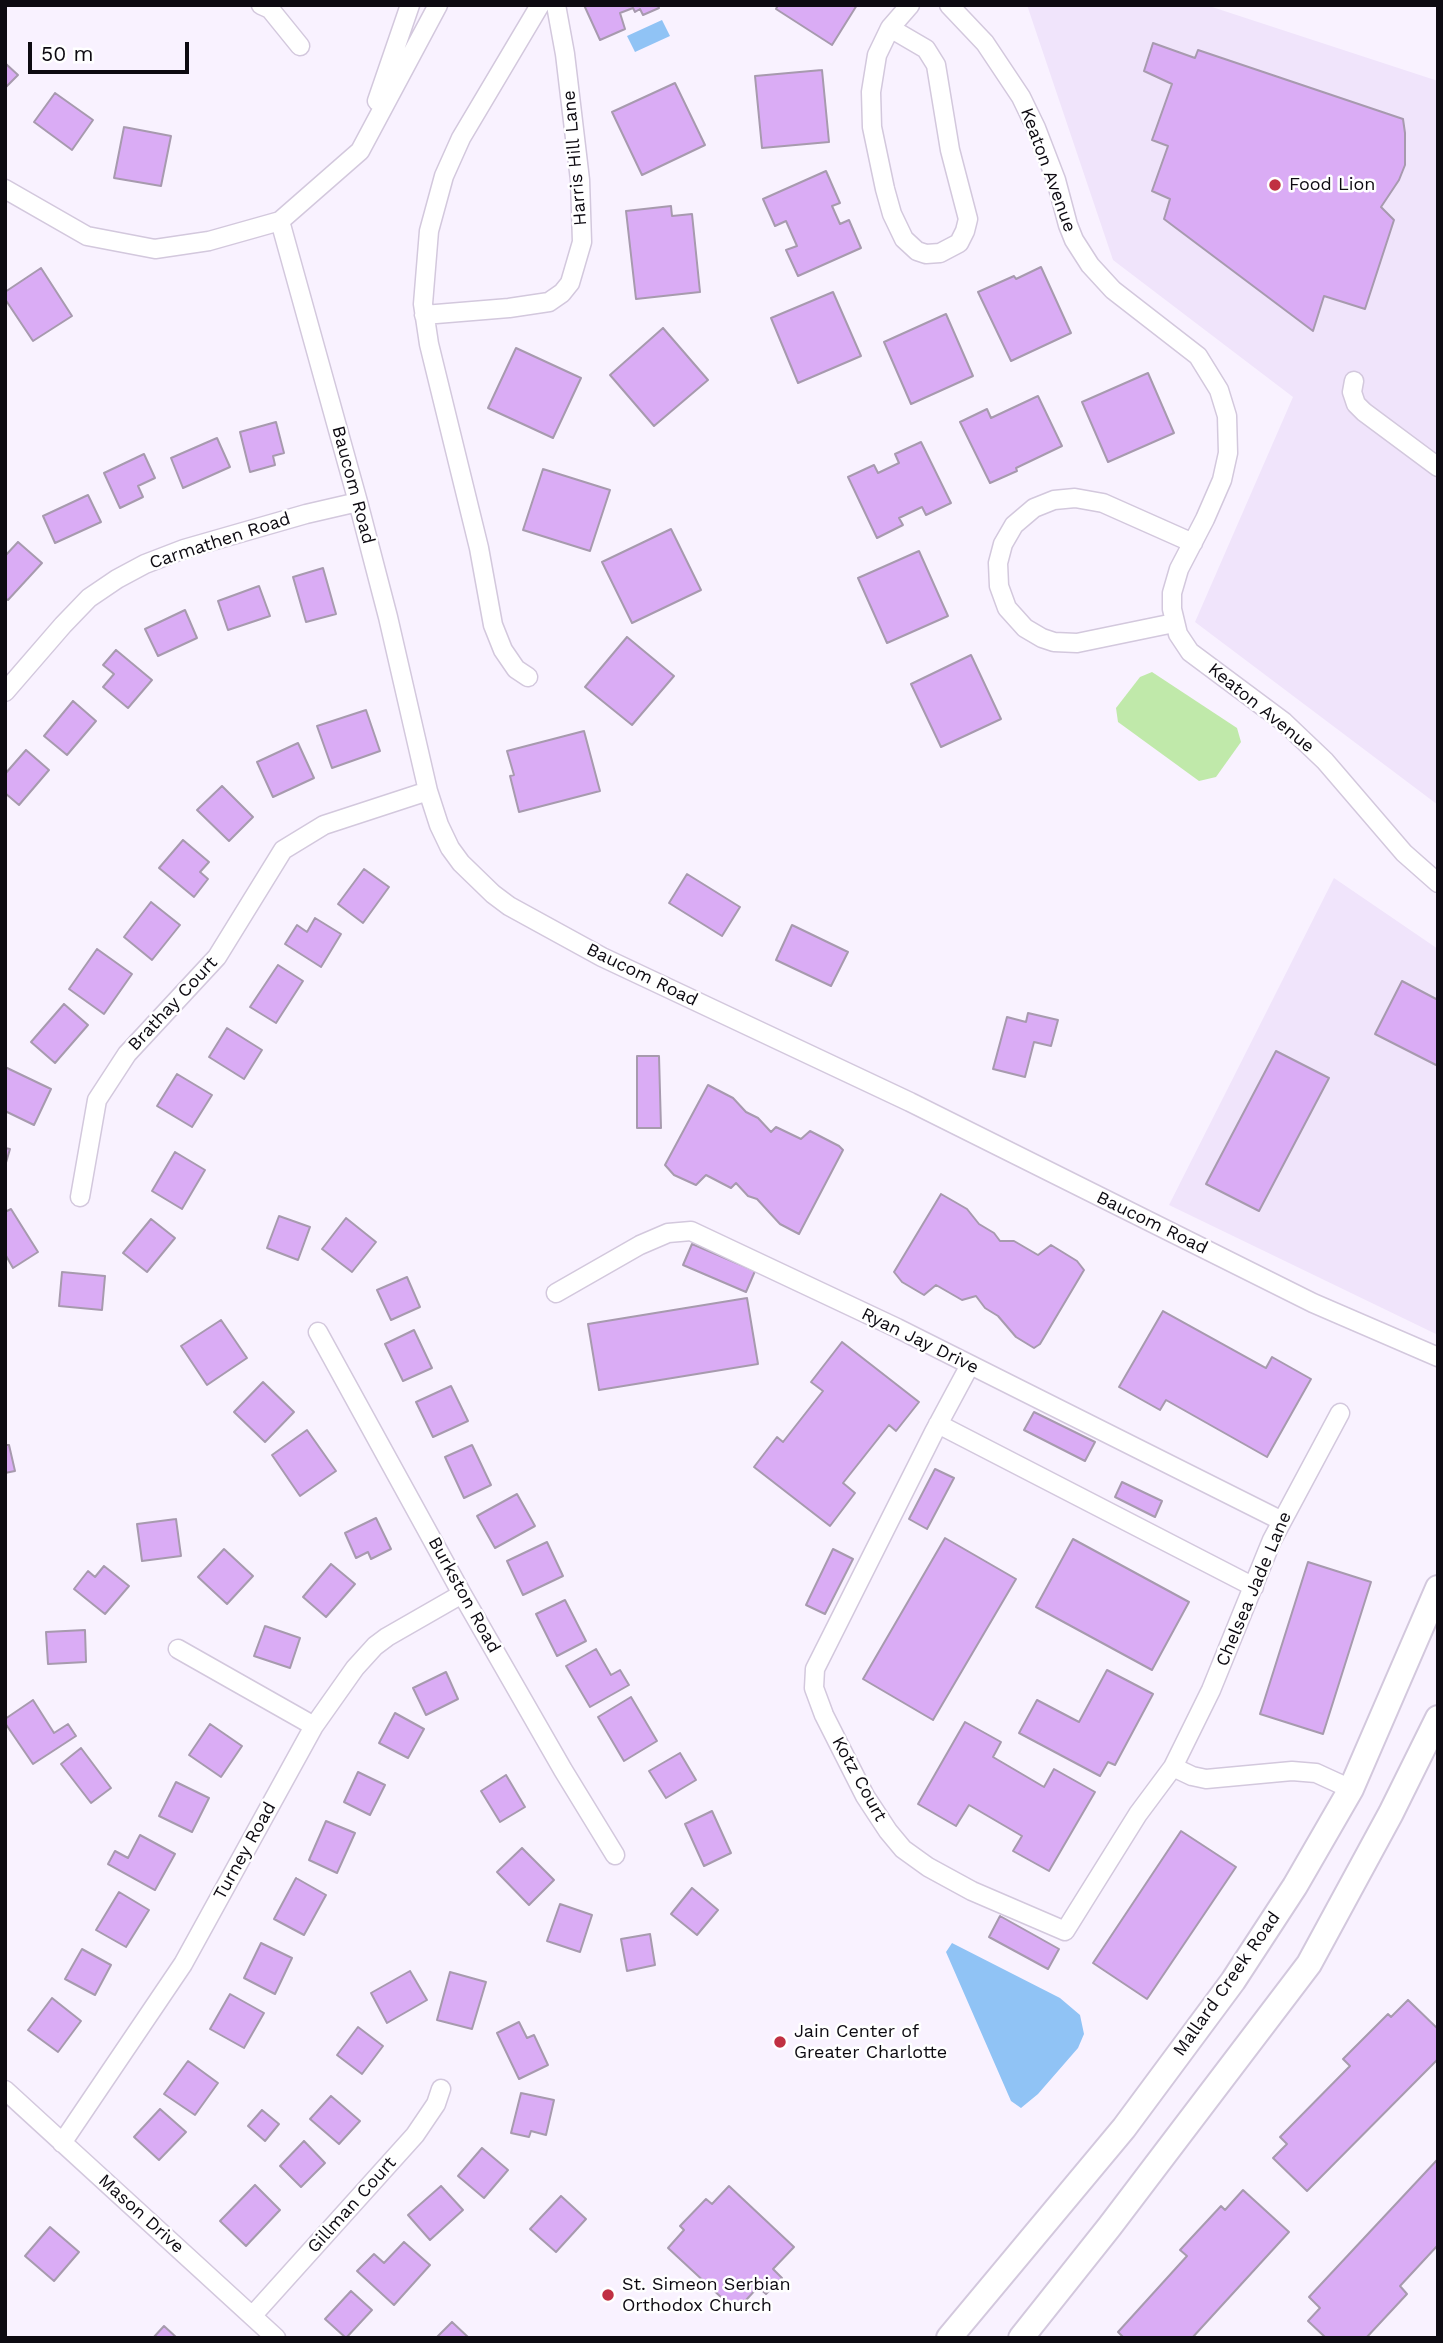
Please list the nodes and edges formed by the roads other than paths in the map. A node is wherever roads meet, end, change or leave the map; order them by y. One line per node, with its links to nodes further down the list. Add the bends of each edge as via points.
1 (261, 5): 9 (street, via 270,9)
2 (410, 5): 10 (street)
3 (438, 5): 10 (street)
4 (540, 5): 13 (street, via 461,138 444,176 429,231)
5 (556, 5): 13 (street, Harris Hill Lane, via 580,180 582,242 570,283 549,302)
6 (910, 5): 8 (street)
7 (949, 5): 17 (street, Keaton Avenue, via 985,43 1021,97 1051,167 1068,225 1090,265 1113,289 1198,356 1219,390 1227,416 1228,453 1222,480)
8 (890, 28): 8 (street, via 926,49 936,65 950,150 968,219 961,240 940,253 917,251 904,239 884,189 872,127 871,92 877,55)
9 (300, 46)
10 (360, 151): 12 (street)
11 (7, 194): 12 (street, via 87,236 155,249 209,241)
12 (280, 221): 16 (street, Baucom Road)
13 (424, 315): 19 (street, via 493,625 516,670)
14 (1354, 381): 15 (street, via 1356,404)
15 (1438, 467)
16 (358, 502): 20 (street, Carmathen Road, via 184,549 117,579 89,598); 21 (street, Baucom Road)
17 (1193, 543): 18 (street, Keaton Avenue, via 1172,593); 18 (street, via 1103,503 1055,500 1034,508 1014,524 998,563 999,586 1007,608 1042,638 1077,643)
18 (1174, 623): 22 (street, Keaton Avenue, via 1190,652 1284,722 1325,761 1404,853)
19 (528, 677)
20 (5, 692)
21 (428, 791): 23 (street, Brathay Court, via 324,825 283,850 217,957 127,1054 97,1100); 26 (street, Baucom Road, via 450,848 509,906 602,957 910,1102 1312,1303)
22 (1438, 883)
23 (80, 1197)
24 (556, 1293): 27 (street, Ryan Jay Drive, via 640,1245 668,1233 691,1231)
25 (318, 1332): 33 (street, Burkston Road)
26 (1438, 1357)
27 (970, 1365): 29 (street, Kotz Court); 30 (street, Ryan Jay Drive)
28 (1340, 1413): 30 (street, Chelsea Jade Lane)
29 (939, 1424): 31 (street); 37 (street, Kotz Court, via 815,1669 814,1688 824,1715 888,1831 928,1867 1065,1931)
30 (1282, 1521): 31 (street, Chelsea Jade Lane)
31 (1254, 1587): 37 (street, Chelsea Jade Lane)
32 (1438, 1588): 38 (main road, Mallard Creek Road)
33 (462, 1594): 36 (street, Turney Road, via 375,1646); 39 (street, Burkston Road)
34 (178, 1649): 36 (street)
35 (1438, 1718): 46 (main road, via 1309,1964)
36 (314, 1726): 42 (street, Turney Road, via 183,1964)
37 (1173, 1767): 38 (street, via 1206,1779 1316,1773)
38 (1351, 1789): 45 (main road, Mallard Creek Road, via 1233,1981 1124,2128)
39 (615, 1855)
40 (441, 2089): 43 (street, Gillman Court, via 415,2135)
41 (5, 2090): 42 (street, Mason Drive)
42 (62, 2143): 43 (street, Mason Drive)
43 (253, 2315): 44 (street, Mason Drive)
44 (276, 2338)
45 (949, 2338)
46 (1021, 2338)

